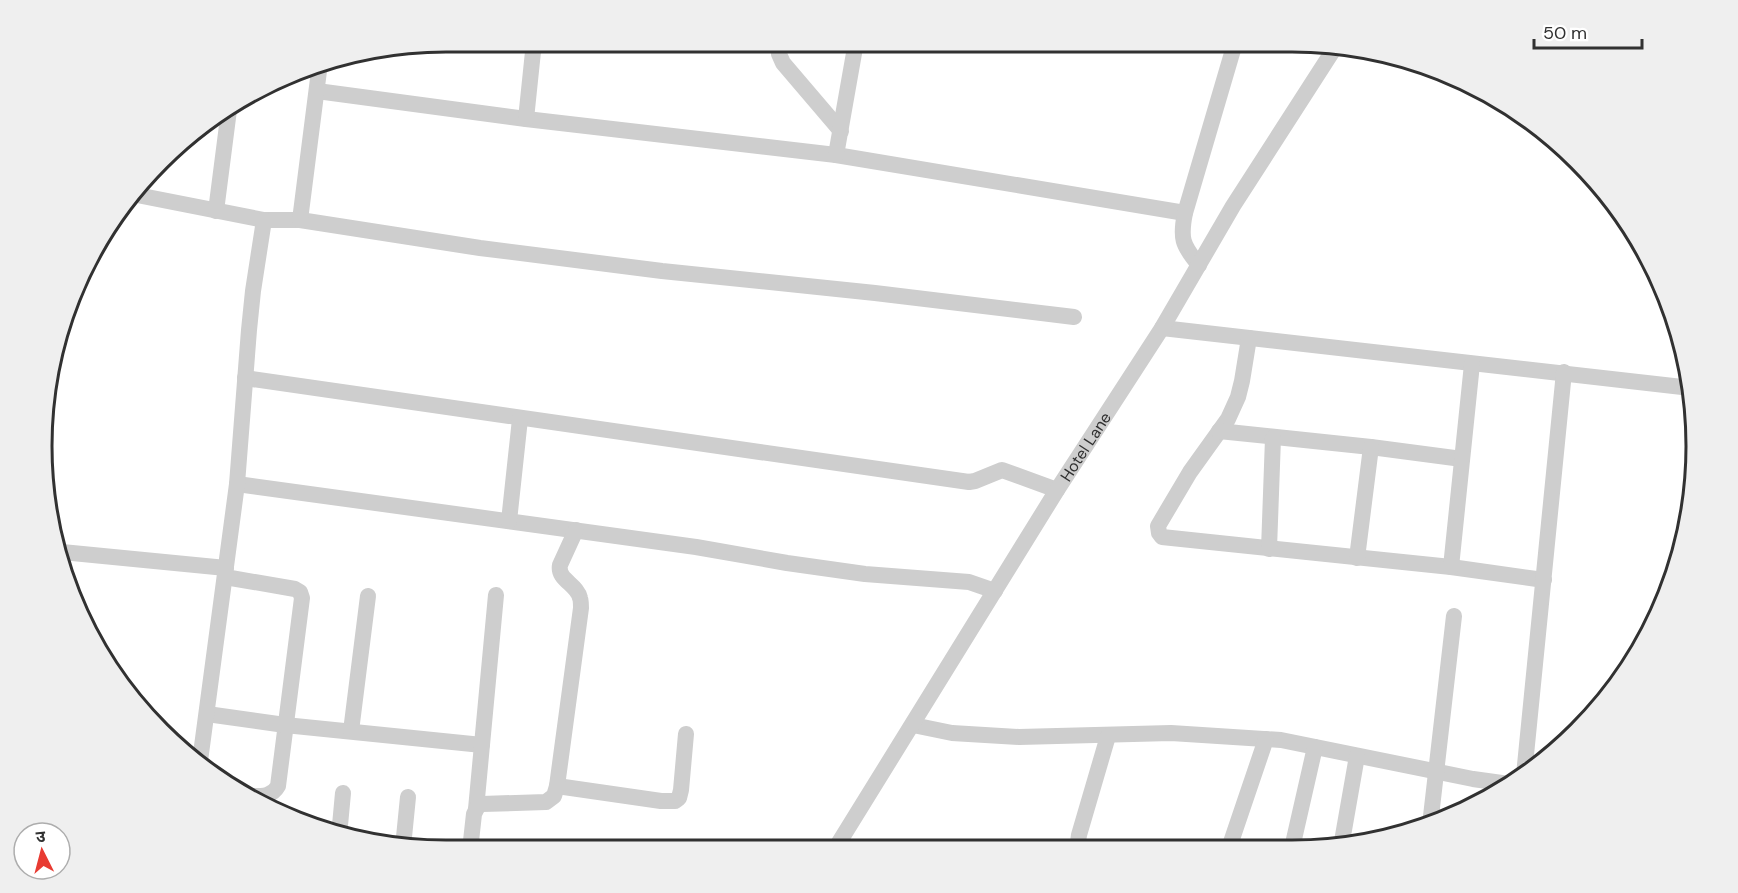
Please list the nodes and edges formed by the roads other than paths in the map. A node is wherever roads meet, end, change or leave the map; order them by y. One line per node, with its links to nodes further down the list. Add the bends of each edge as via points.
1 (533, 52): 9 (street)
2 (779, 52): 10 (street, via 783,63)
3 (854, 52): 10 (street)
4 (1232, 52): 14 (street)
5 (1330, 55): 17 (street, Hotel Lane, via 1233,206)
6 (319, 73): 7 (street)
7 (317, 92): 9 (street); 16 (street)
8 (228, 119): 13 (street)
9 (526, 119): 11 (street)
10 (841, 131): 11 (street)
11 (836, 155): 14 (street)
12 (143, 196): 13 (street)
13 (216, 211): 15 (street)
14 (1185, 213): 17 (street, via 1183,241)
15 (264, 220): 16 (street); 23 (street)
16 (300, 220): 18 (street, via 650,270)
17 (1193, 258): 19 (street, Hotel Lane)
18 (1074, 317)
19 (1162, 328): 20 (street); 31 (street, Hotel Lane)
20 (1249, 338): 21 (street); 26 (street, via 1238,397)
21 (1472, 364): 22 (street); 29 (street)
22 (1564, 372): 24 (street); 39 (street)
23 (245, 378): 25 (street); 30 (street)
24 (1681, 387)
25 (520, 419): 31 (street, via 972,482 1002,470); 32 (street)
26 (1219, 431): 27 (street); 34 (street, via 1158,526 1159,533 1162,537)
27 (1273, 438): 28 (street); 34 (street)
28 (1371, 447): 29 (street); 36 (street)
29 (1462, 459): 37 (street)
30 (237, 484): 32 (street); 38 (street)
31 (1057, 490): 40 (street, Hotel Lane)
32 (509, 521): 33 (street)
33 (576, 530): 40 (street, via 865,574); 58 (street, via 559,570 577,591 581,608)
34 (1269, 549): 36 (street)
35 (67, 553): 38 (street)
36 (1357, 558): 37 (street)
37 (1451, 567): 39 (street)
38 (225, 572): 44 (street); 45 (street, via 300,592)
39 (1544, 580): 55 (street)
40 (985, 587): 46 (street, Hotel Lane)
41 (496, 595): 51 (street)
42 (368, 596): 47 (street)
43 (1454, 616): 56 (street)
44 (207, 714): 45 (street); 53 (street)
45 (285, 725): 47 (street); 60 (street, via 278,786 274,793)
46 (913, 725): 49 (street, via 952,733 1019,737); 68 (street, Hotel Lane)
47 (351, 731): 51 (street)
48 (686, 734): 58 (street, via 681,790 675,801)
49 (1107, 736): 50 (street, via 1171,733); 69 (street)
50 (1266, 739): 52 (street); 70 (street)
51 (482, 745): 62 (street)
52 (1315, 747): 54 (street); 71 (street)
53 (199, 753)
54 (1357, 756): 56 (street); 65 (street)
55 (1525, 763)
56 (1436, 772): 57 (street); 63 (street)
57 (1497, 782)
58 (557, 786): 62 (street, via 554,796 546,802 482,804)
59 (343, 793): 64 (street)
60 (264, 796)
61 (408, 797): 66 (street)
62 (476, 809): 67 (street)
63 (1431, 815)
64 (340, 826)
65 (1343, 837)
66 (403, 838)
67 (471, 840)
68 (841, 840)
69 (1078, 840)
70 (1232, 840)
71 (1294, 840)

